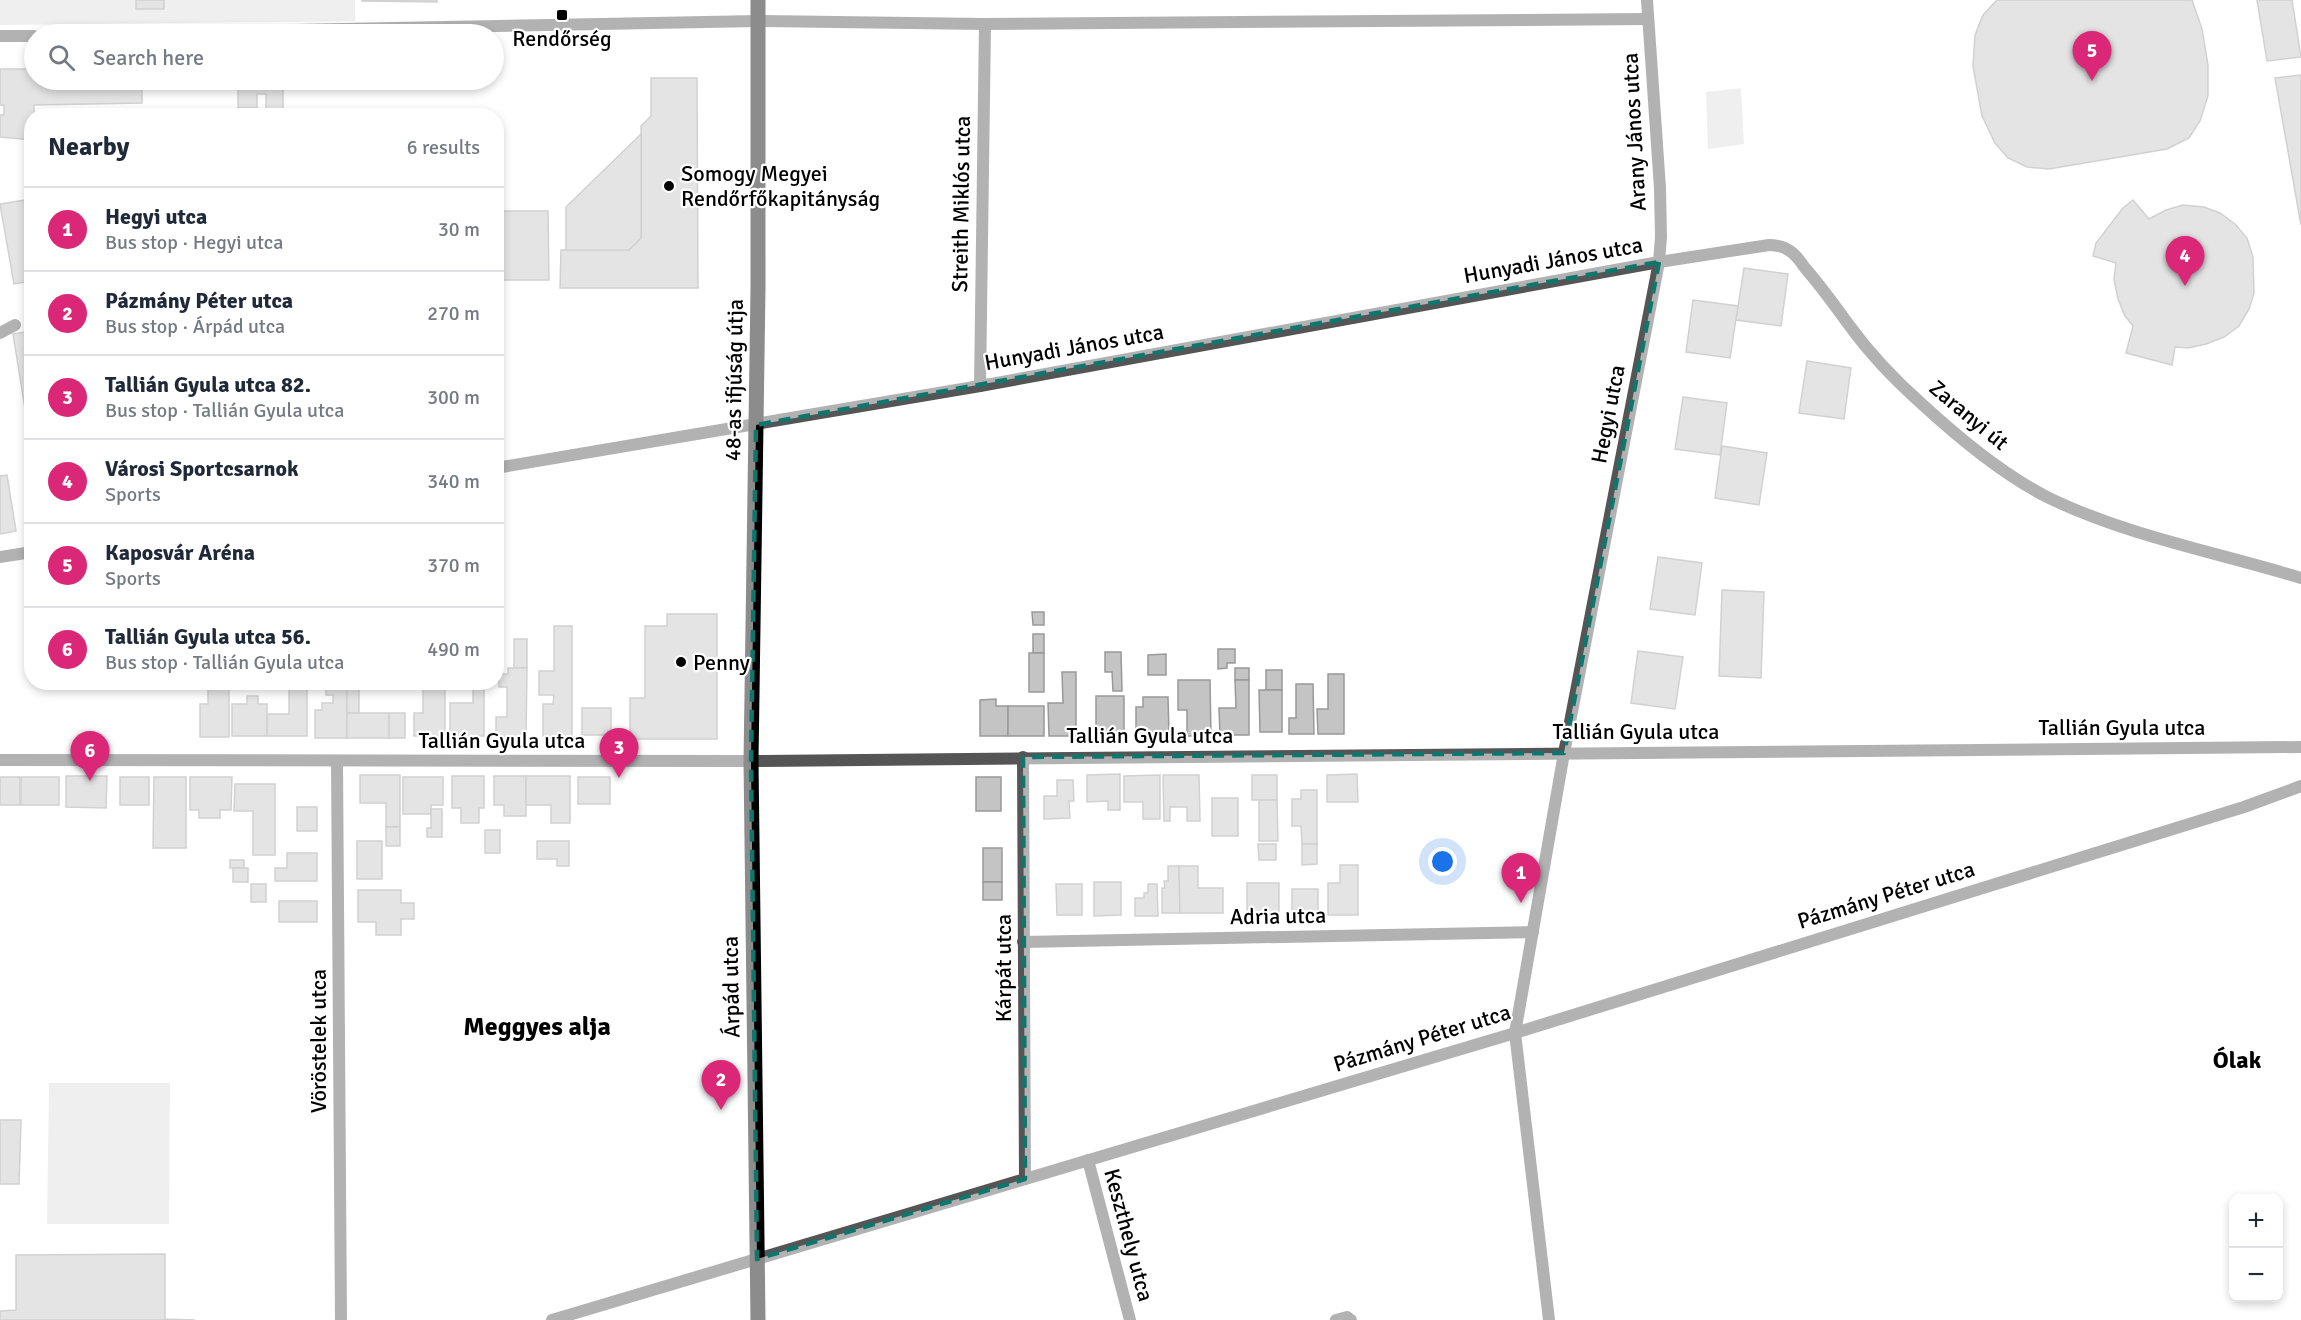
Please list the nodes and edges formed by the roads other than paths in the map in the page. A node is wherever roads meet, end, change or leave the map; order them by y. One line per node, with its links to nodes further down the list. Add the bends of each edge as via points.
1 (758, 0): 4 (main road, 48-as ifjúság útja)
2 (1647, 0): 3 (street, Arany János utca)
3 (1648, 19): 5 (street); 9 (street, Arany János utca, via 1659,188)
4 (758, 21): 5 (street); 6 (street); 13 (main road, 48-as ifjúság útja)
5 (985, 24): 12 (street, Streith Miklós utca)
6 (504, 26)
7 (0, 36): 8 (street)
8 (24, 36)
9 (1659, 262): 12 (street, Hunyadi János utca); 17 (street, Zaranyi út, via 1781,246 1792,252 1826,291 1850,327 1922,405 2011,476 2044,496 2121,528); 19 (street, Hegyi utca)
10 (15, 325): 11 (street)
11 (0, 333)
12 (980, 386): 13 (street, Hunyadi János utca)
13 (756, 425): 14 (street, Hunyadi János utca); 22 (main road, 48-as ifjúság útja)
14 (504, 467)
15 (24, 553): 16 (street)
16 (0, 557)
17 (2301, 578)
18 (2301, 747): 19 (street, Tallián Gyula utca)
19 (1564, 753): 20 (street, Tallián Gyula utca); 25 (street, Hegyi utca)
20 (1023, 757): 22 (street, Tallián Gyula utca); 26 (street, Kárpát utca)
21 (0, 760): 23 (street, Tallián Gyula utca)
22 (751, 761): 23 (street, Tallián Gyula utca); 30 (main road, Árpád utca)
23 (337, 762): 31 (street, Vöröstelek utca)
24 (2301, 786): 27 (street, Pázmány Péter utca)
25 (1533, 932): 26 (street, Adria utca); 27 (street, Hegyi utca)
26 (1023, 942): 29 (street, Kárpát utca)
27 (1515, 1033): 28 (street, Pázmány Péter utca); 37 (street, Hegyi utca)
28 (1088, 1160): 29 (street, Pázmány Péter utca); 34 (street, Keszthely utca)
29 (1025, 1179): 30 (street, Pázmány Péter utca)
30 (757, 1259): 32 (street, Pázmány Péter utca); 33 (main road, Árpád utca)
31 (341, 1320)
32 (552, 1320)
33 (758, 1320)
34 (1130, 1320)
35 (1336, 1320): 36 (street)
36 (1351, 1320)
37 (1549, 1320)

